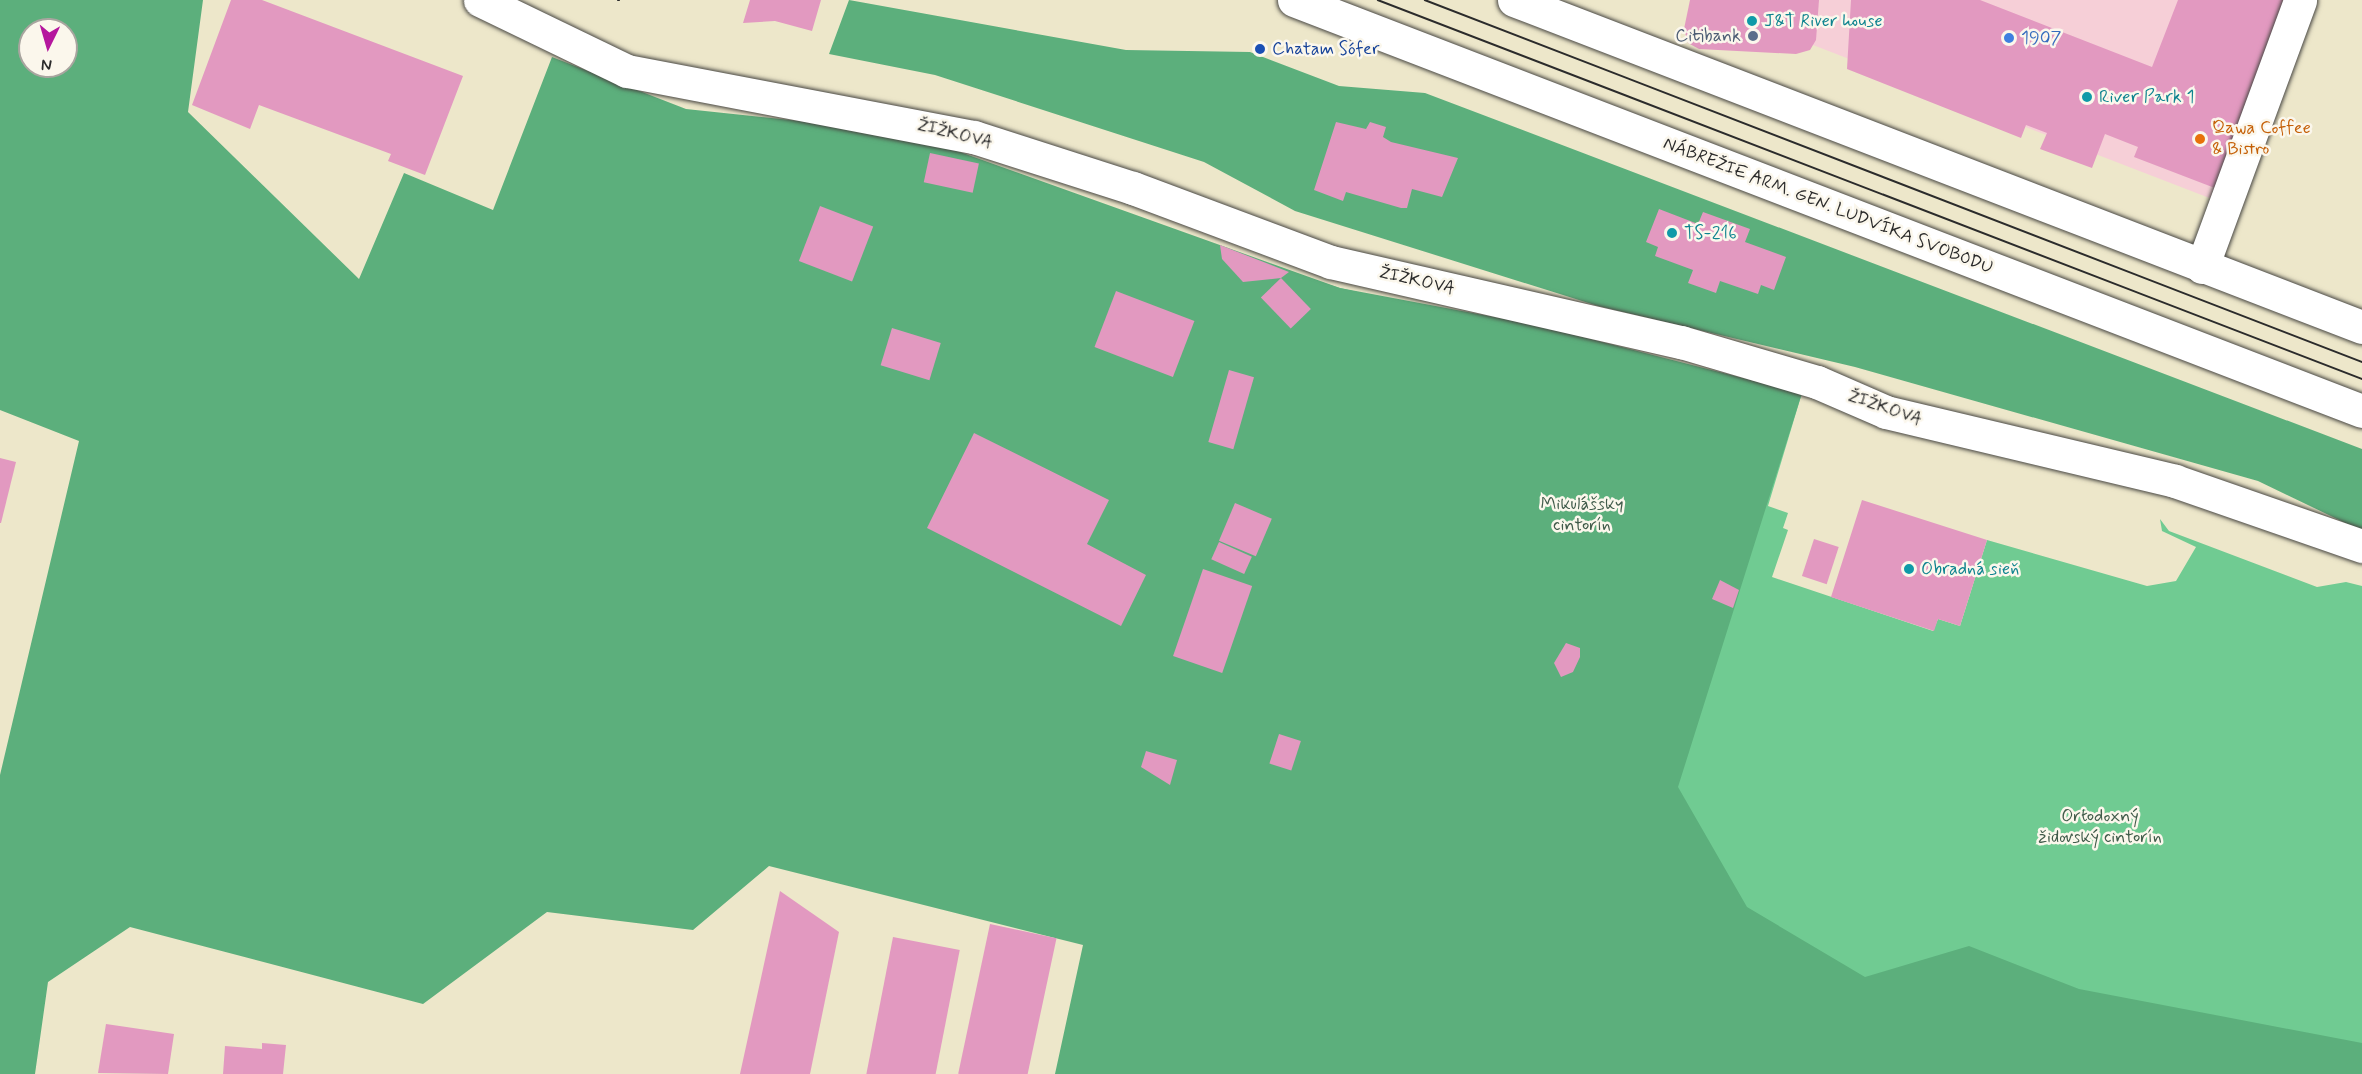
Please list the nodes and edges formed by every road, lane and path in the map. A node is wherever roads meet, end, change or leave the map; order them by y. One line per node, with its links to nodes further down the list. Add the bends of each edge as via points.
1 (480, 0): 8 (main road, ŽIŽKOVA, via 627,71 974,137 1133,188 1331,262 1681,342 1817,382 1886,412 2175,481)
2 (1294, 0): 7 (main road, NÁBREŽIE ARM. GEN. LUDVÍKA SVOBODU)
3 (1514, 0): 5 (main road)
4 (2300, 0): 5 (main road)
5 (2202, 267): 6 (main road)
6 (2362, 327)
7 (2362, 411)
8 (2362, 546)

